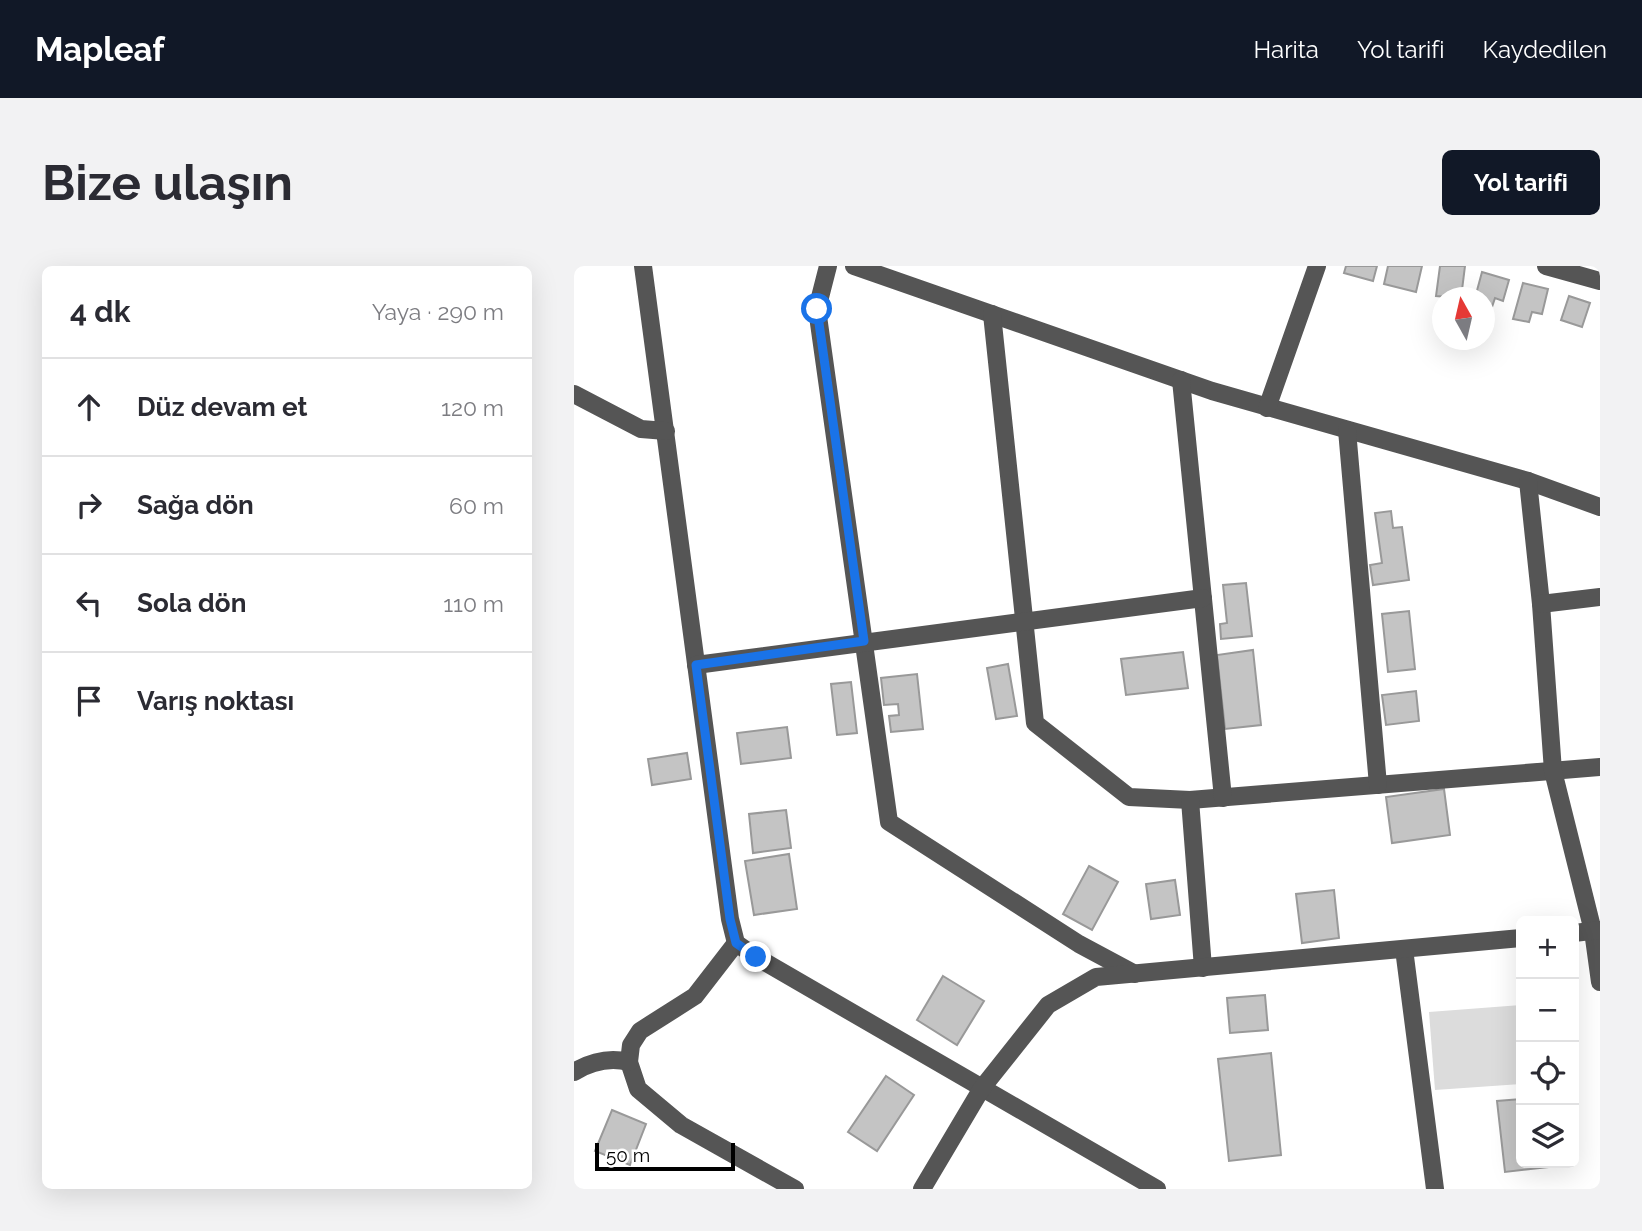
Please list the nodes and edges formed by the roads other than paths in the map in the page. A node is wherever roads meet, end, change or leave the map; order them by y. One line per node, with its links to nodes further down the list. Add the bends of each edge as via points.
1 (643, 266): 12 (street)
2 (828, 266): 19 (street, via 817,309)
3 (853, 266): 7 (street)
4 (1318, 266): 10 (street)
5 (1546, 266): 6 (street)
6 (1600, 281)
7 (992, 314): 8 (street); 18 (street)
8 (1181, 380): 10 (street); 16 (street)
9 (574, 394): 12 (street, via 641,429)
10 (1267, 408): 11 (street)
11 (1348, 430): 13 (street); 23 (street)
12 (666, 432): 20 (street)
13 (1528, 481): 14 (street); 17 (street)
14 (1600, 508)
15 (1600, 597): 17 (street)
16 (1203, 598): 18 (street); 24 (street)
17 (1541, 604): 22 (street)
18 (1024, 621): 19 (street); 25 (street, via 1035,723 1129,797)
19 (864, 641): 20 (street); 32 (street, via 889,822 1079,944)
20 (696, 665): 29 (street)
21 (1600, 766): 22 (street)
22 (1553, 771): 23 (street); 26 (street)
23 (1378, 785): 24 (street)
24 (1223, 798): 25 (street)
25 (1190, 800): 31 (street)
26 (1597, 931): 27 (street); 33 (street)
27 (1579, 933)
28 (1516, 938): 30 (street)
29 (736, 943): 34 (street, via 695,996 639,1031); 36 (street)
30 (1404, 949): 31 (street); 40 (street)
31 (1203, 968): 32 (street)
32 (1135, 974): 36 (street, via 1096,977 1048,1005)
33 (1600, 982)
34 (629, 1062): 35 (street, via 601,1060); 37 (street, via 638,1089 681,1125)
35 (574, 1072)
36 (982, 1088): 38 (street); 39 (street)
37 (795, 1189)
38 (922, 1189)
39 (1157, 1189)
40 (1435, 1189)

